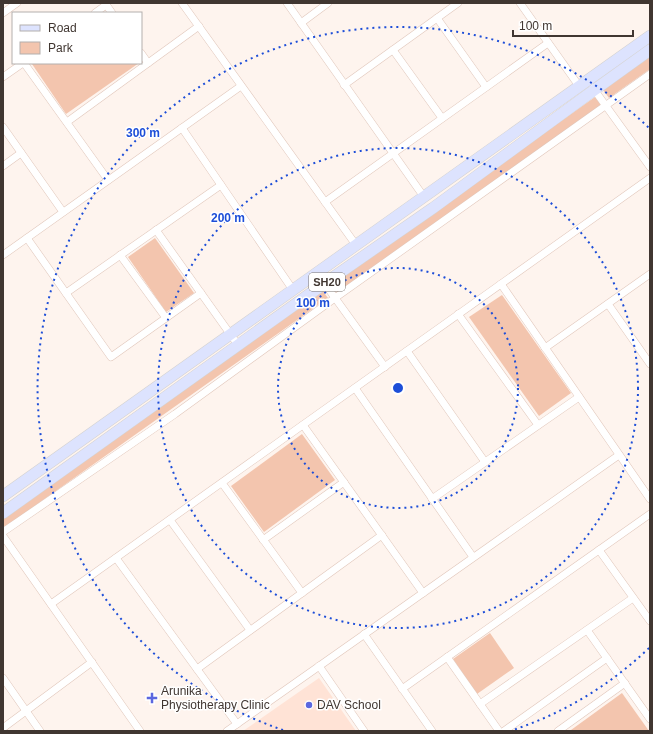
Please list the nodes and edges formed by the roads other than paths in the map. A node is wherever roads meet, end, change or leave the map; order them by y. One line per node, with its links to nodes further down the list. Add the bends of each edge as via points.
1 (17, 3): 10 (street)
2 (182, 3): 13 (street)
3 (287, 3): 12 (street)
4 (328, 3): 12 (street)
5 (458, 3): 8 (street)
6 (520, 3): 15 (street)
7 (106, 4): 9 (street)
8 (448, 6): 11 (street)
9 (96, 12)
10 (3, 13)
11 (437, 18): 16 (street); 27 (street)
12 (301, 23): 25 (street)
13 (199, 26): 19 (street); 26 (street)
14 (650, 36): 24 (main road, SH20)
15 (548, 43): 24 (street); 27 (street)
16 (393, 50): 25 (street); 30 (street)
17 (650, 50): 28 (main road, SH20)
18 (142, 54): 19 (street)
19 (148, 63): 31 (street)
20 (22, 64): 23 (street)
21 (24, 64): 31 (street)
22 (650, 74): 29 (street)
23 (3, 77)
24 (584, 83): 28 (street); 41 (main road, SH20)
25 (344, 84): 35 (street)
26 (241, 86): 33 (street); 42 (street)
27 (486, 87): 30 (street)
28 (594, 90): 29 (street); 51 (main road, SH20)
29 (606, 106): 37 (street); 56 (street)
30 (442, 118): 35 (street)
31 (66, 122): 39 (street)
32 (3, 127): 34 (street)
33 (182, 128): 39 (street); 40 (street)
34 (21, 153): 36 (street); 43 (street)
35 (393, 153): 41 (street); 42 (street)
36 (3, 166)
37 (650, 167)
38 (650, 178): 52 (street)
39 (108, 180): 43 (street)
40 (220, 185): 44 (street); 53 (street)
41 (424, 197): 46 (main road, SH20)
42 (325, 202): 46 (street)
43 (63, 212): 45 (street)
44 (156, 230): 48 (street); 55 (street)
45 (27, 238): 47 (street); 54 (street)
46 (356, 245): 49 (main road, SH20)
47 (3, 255)
48 (120, 255): 54 (street); 59 (street)
49 (317, 273): 51 (street); 53 (main road, SH20)
50 (650, 274): 57 (street)
51 (325, 283): 56 (street); 61 (main road, SH20)
52 (501, 284): 58 (street); 62 (street)
53 (293, 290): 60 (main road, SH20)
54 (66, 293): 59 (street, via 111,357)
55 (201, 293): 59 (street); 60 (street)
56 (335, 298): 65 (street); 80 (street, via 175,414)
57 (608, 304): 62 (street); 64 (street)
58 (458, 314): 63 (street); 69 (street)
59 (166, 318)
60 (230, 334): 61 (street); 74 (main road, SH20)
61 (238, 345): 77 (main road, SH20)
62 (545, 348): 67 (street)
63 (407, 351): 65 (street); 71 (street)
64 (650, 364)
65 (385, 367): 66 (street)
66 (355, 388): 68 (street); 75 (street)
67 (579, 397): 69 (street); 70 (street)
68 (303, 425): 72 (street); 73 (street)
69 (538, 425): 71 (street)
70 (619, 455): 76 (street); 85 (street)
71 (485, 462): 75 (street)
72 (344, 482): 81 (street); 83 (street)
73 (222, 483): 79 (street); 83 (street)
74 (3, 496)
75 (432, 499): 85 (street)
76 (650, 499)
77 (3, 512)
78 (650, 514): 84 (street)
79 (170, 520): 86 (street); 92 (street)
80 (3, 532)
81 (382, 535): 87 (street); 88 (street)
82 (3, 536): 90 (street)
83 (263, 540): 87 (street)
84 (599, 550): 89 (street); 95 (street)
85 (472, 557): 88 (street)
86 (116, 558): 90 (street); 99 (street)
87 (302, 593): 92 (street)
88 (423, 593): 94 (street)
89 (633, 598): 91 (street); 93 (street)
90 (51, 604): 97 (street)
91 (650, 621)
92 (250, 630): 99 (street)
93 (587, 630): 96 (street); 103 (street)
94 (364, 634): 98 (street); 102 (street)
95 (447, 657): 102 (street); 103 (street)
96 (607, 658): 101 (street); 115 (street)
97 (92, 662): 104 (street); 110 (street)
98 (319, 666): 106 (street); 112 (street)
99 (197, 669): 106 (street)
100 (3, 678): 104 (street)
101 (625, 683): 105 (street); 108 (street)
102 (402, 689): 113 (street)
103 (480, 704): 114 (street)
104 (27, 712): 107 (street); 109 (street)
105 (650, 719)
106 (237, 724): 111 (street)
107 (3, 728)
108 (562, 730)
109 (40, 731)
110 (140, 731)
111 (227, 731)
112 (364, 731)
113 (432, 731)
114 (499, 731)
115 (504, 731)

